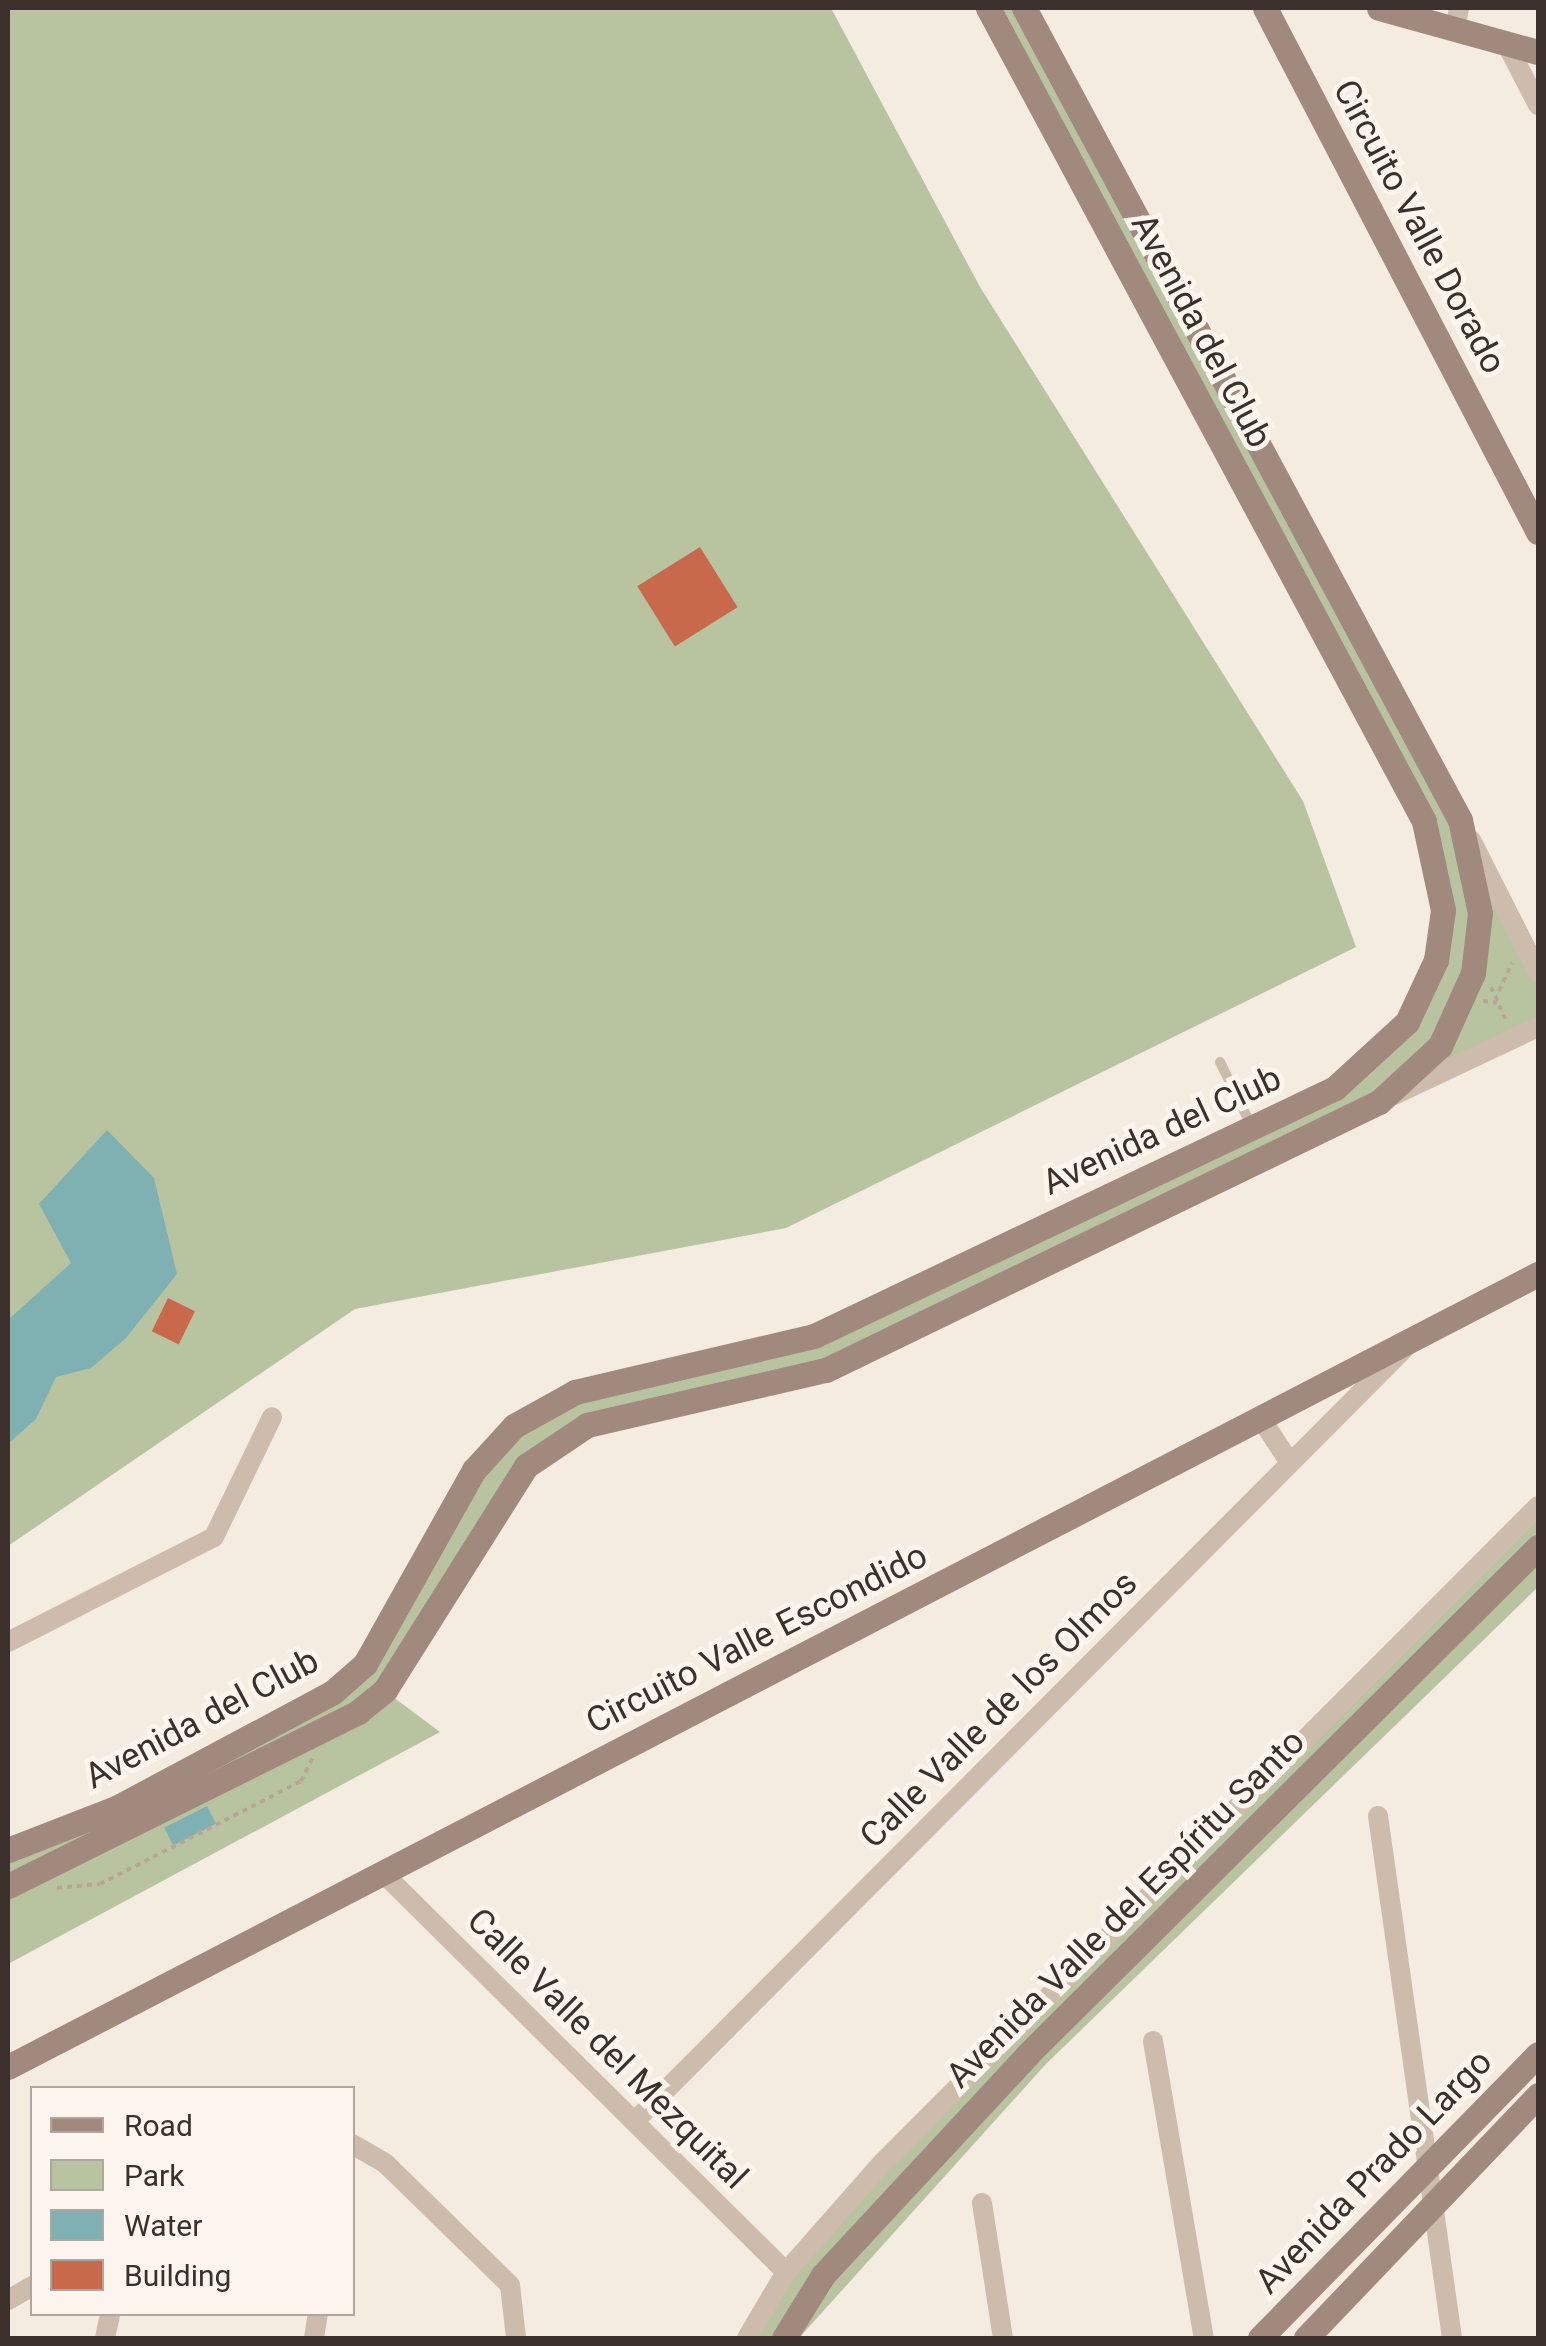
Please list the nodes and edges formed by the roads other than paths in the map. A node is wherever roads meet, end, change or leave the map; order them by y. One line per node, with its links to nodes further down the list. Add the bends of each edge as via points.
1 (988, 8): 14 (street, Avenida del Club, via 1424,821 1442,910 1436,960 1408,1022)
2 (1024, 8): 10 (street, Avenida del Club)
3 (1265, 8): 9 (street, Circuito Valle Dorado)
4 (1379, 8): 5 (street)
5 (1457, 18): 6 (street)
6 (1506, 43): 7 (street); 8 (street)
7 (1538, 52)
8 (1538, 105)
9 (1538, 532)
10 (1460, 820): 11 (street, Avenida del Club); 15 (street, Avenida del Club, via 1480,913 1474,973 1440,1046)
11 (1538, 972)
12 (1538, 1027): 15 (street, Avenida del Club)
13 (1220, 1062): 17 (lane)
14 (1336, 1088): 16 (street); 17 (street, Avenida del Club)
15 (1379, 1102): 16 (street, Avenida del Club)
16 (1351, 1116): 27 (street, Avenida del Club, via 826,1370 587,1425 526,1466 385,1690)
17 (1252, 1127): 26 (street, Avenida del Club, via 814,1336 575,1392 514,1426 474,1470 366,1664)
18 (1538, 1274): 19 (street, Circuito Valle Escondido)
19 (1408, 1344): 21 (street, Circuito Valle Escondido); 22 (street, Calle Valle de los Olmos)
20 (272, 1417): 25 (street, via 214,1537)
21 (1260, 1418): 22 (street); 30 (street, Circuito Valle Escondido)
22 (1290, 1463): 36 (street, Calle Valle de los Olmos)
23 (1538, 1506): 41 (street, via 883,2162)
24 (1538, 1547): 46 (street, Avenida Valle del Espíritu Santo, via 1029,2053 823,2275)
25 (8, 1642)
26 (302, 1709): 27 (street); 29 (street, Avenida del Club, via 116,1808)
27 (311, 1736): 31 (street, Avenida del Club)
28 (1378, 1816): 38 (street)
29 (8, 1850)
30 (382, 1872): 34 (street, Circuito Valle Escondido); 36 (street, Calle Valle del Mezquital)
31 (8, 1886)
32 (1154, 2042): 48 (street)
33 (1538, 2054): 38 (street, Avenida Prado Largo)
34 (8, 2067)
35 (1538, 2094): 40 (street, Avenida Prado Largo)
36 (635, 2121): 41 (street, Calle Valle del Mezquital)
37 (355, 2146): 44 (street, via 386,2164 510,2285)
38 (1426, 2169): 40 (street); 49 (street, Avenida Prado Largo)
39 (982, 2203): 47 (street)
40 (1431, 2208): 50 (street, Avenida Prado Largo); 51 (street)
41 (786, 2272): 45 (street)
42 (30, 2287): 43 (street)
43 (8, 2300)
44 (516, 2338)
45 (747, 2338)
46 (784, 2338)
47 (1004, 2338)
48 (1204, 2338)
49 (1260, 2338)
50 (1306, 2338)
51 (1452, 2338)

